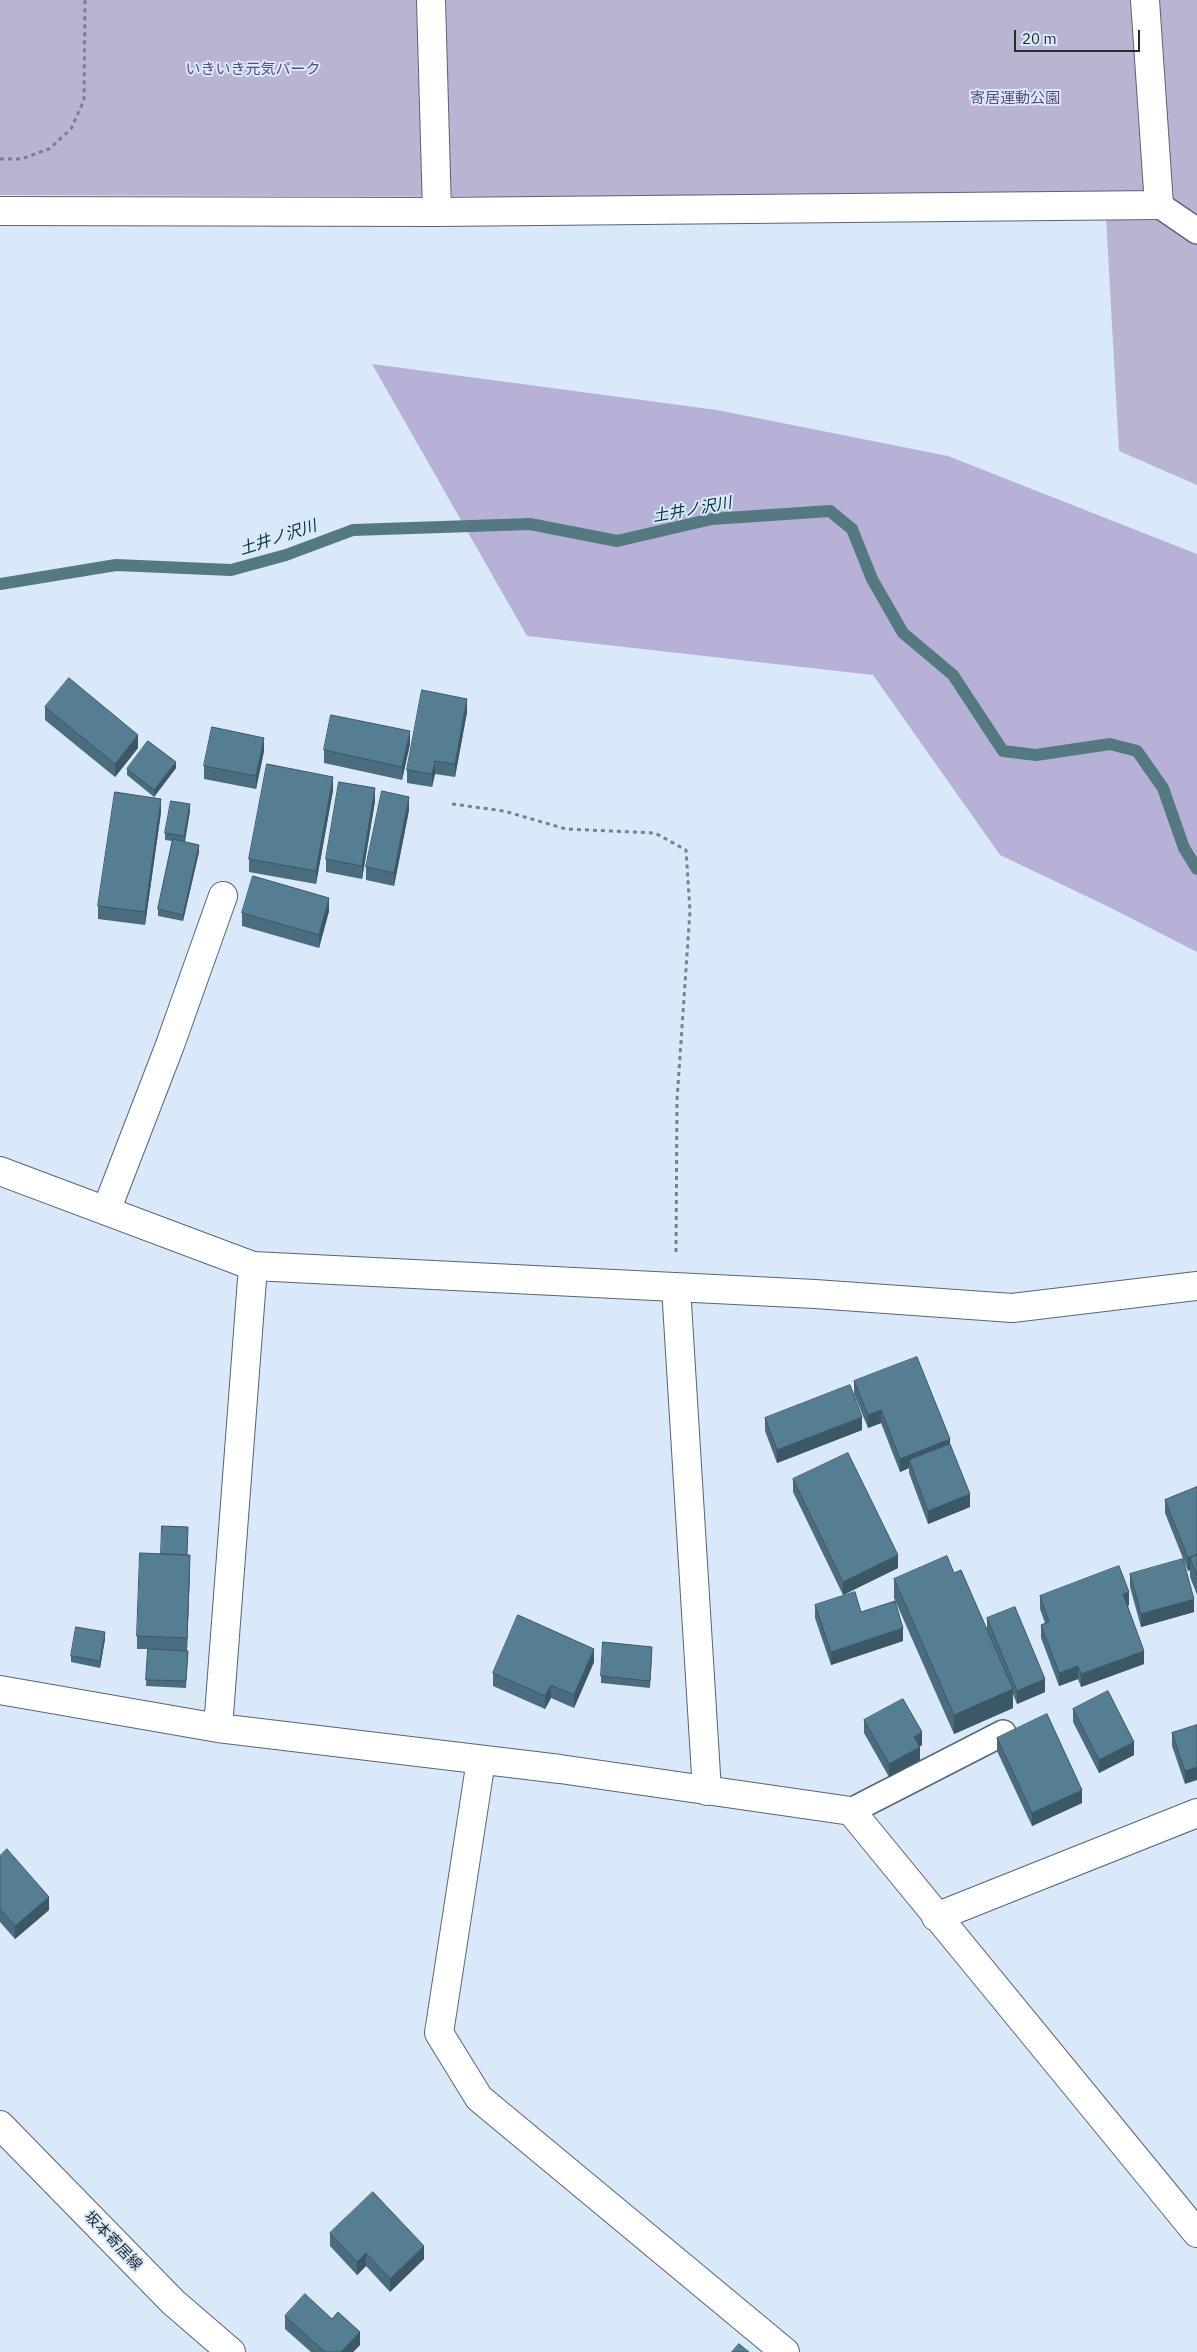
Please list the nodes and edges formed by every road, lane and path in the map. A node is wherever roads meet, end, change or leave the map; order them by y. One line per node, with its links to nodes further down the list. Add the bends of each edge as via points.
1 (85, 0): 4 (path, via 84,100 71,129 50,149 21,159)
2 (431, 0): 7 (street)
3 (1145, 0): 5 (street)
4 (0, 159)
5 (1159, 204): 7 (street); 8 (lane)
6 (0, 211): 7 (street)
7 (437, 212)
8 (1197, 231)
9 (452, 804): 15 (path, via 504,811 566,829 655,833 686,850 690,912 677,1100)
10 (223, 896): 12 (street)
11 (0, 1171): 12 (street)
12 (106, 1211): 13 (street)
13 (253, 1266): 15 (street); 17 (street)
14 (1197, 1286): 15 (street, via 1012,1308)
15 (676, 1288): 20 (street)
16 (0, 1690): 17 (street)
17 (218, 1728): 19 (street)
18 (1003, 1733): 21 (lane)
19 (481, 1760): 20 (street); 27 (street, via 439,2033 479,2098)
20 (707, 1791): 21 (street)
21 (851, 1811): 23 (street)
22 (1197, 1812): 23 (street)
23 (936, 1917): 25 (street)
24 (0, 2125): 26 (street, 坂本寄居線, via 173,2302)
25 (1197, 2233)
26 (231, 2352)
27 (785, 2352)

